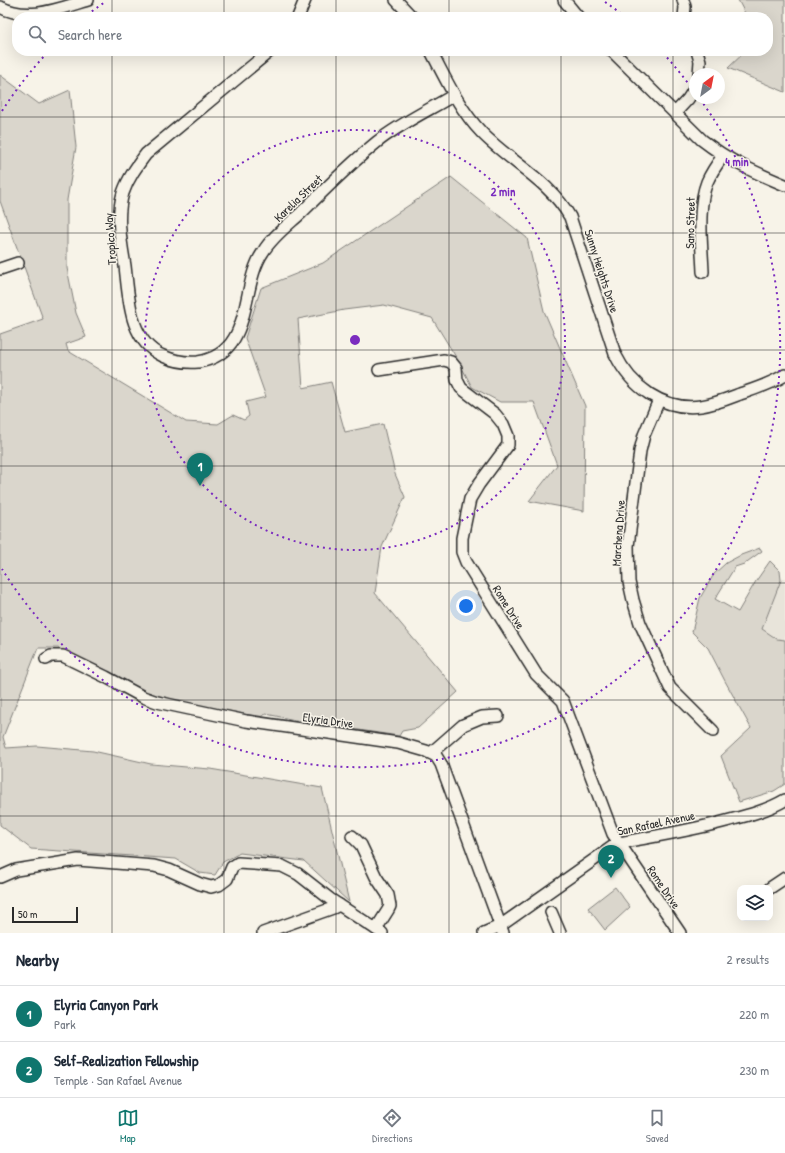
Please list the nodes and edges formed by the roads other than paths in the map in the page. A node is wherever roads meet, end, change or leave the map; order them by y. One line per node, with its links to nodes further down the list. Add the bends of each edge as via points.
1 (88, 0): 8 (street)
2 (305, 0): 9 (street)
3 (396, 0): 10 (street)
4 (564, 0): 11 (street)
5 (683, 0): 12 (street)
6 (0, 7): 7 (street)
7 (14, 12)
8 (45, 12)
9 (300, 12)
10 (407, 12)
11 (574, 12)
12 (684, 12)
13 (264, 56): 26 (street, Tropico Way, via 146,154 123,192 120,208 120,234 137,332 156,353 170,359 198,362)
14 (434, 56): 18 (street, Sunny Heights Drive)
15 (617, 56): 20 (street)
16 (698, 56): 17 (street)
17 (699, 68)
18 (454, 96): 26 (street, Karelia Street, via 377,142 273,241 256,265 241,327 233,341); 29 (street, Sunny Heights Drive, via 482,133 497,148 549,189 564,206 570,217 615,354 636,385)
19 (689, 97): 20 (street)
20 (675, 113): 21 (street, via 702,140)
21 (723, 156): 22 (street); 25 (street, Sano Street, via 707,182 702,196)
22 (785, 185)
23 (18, 263): 24 (street)
24 (0, 269)
25 (703, 272)
26 (211, 359)
27 (379, 370): 36 (street, Rome Drive, via 444,360 451,362 456,368 461,388 495,414 503,424 508,436 508,445 470,499 462,538 462,552 536,674 563,701 613,834)
28 (785, 375): 29 (street, Sunny Heights Drive, via 767,385 713,404 686,406)
29 (659, 400): 32 (street, Marchena Drive, via 640,451 629,534 628,564 632,594 640,623 670,688)
30 (46, 659): 33 (street, Elyria Drive, via 50,656 63,656 142,697 157,702 246,721 398,742)
31 (498, 716): 33 (street, via 482,717 463,725)
32 (713, 731)
33 (431, 753): 42 (street, via 441,764)
34 (785, 800): 36 (street, San Rafael Avenue, via 751,814 708,826)
35 (352, 836): 43 (street, via 361,845 376,877 388,895 390,906)
36 (619, 843): 42 (street, San Rafael Avenue); 47 (street, Rome Drive)
37 (0, 877): 40 (street, via 16,870 78,860 154,866 211,887 227,879 232,867 238,863 265,864 282,866 298,874)
38 (785, 878): 39 (street)
39 (773, 886)
40 (338, 904): 43 (street); 44 (street)
41 (551, 912): 46 (street)
42 (502, 930): 45 (street, San Rafael Avenue)
43 (379, 931)
44 (263, 933)
45 (484, 933)
46 (560, 933)
47 (680, 933)

